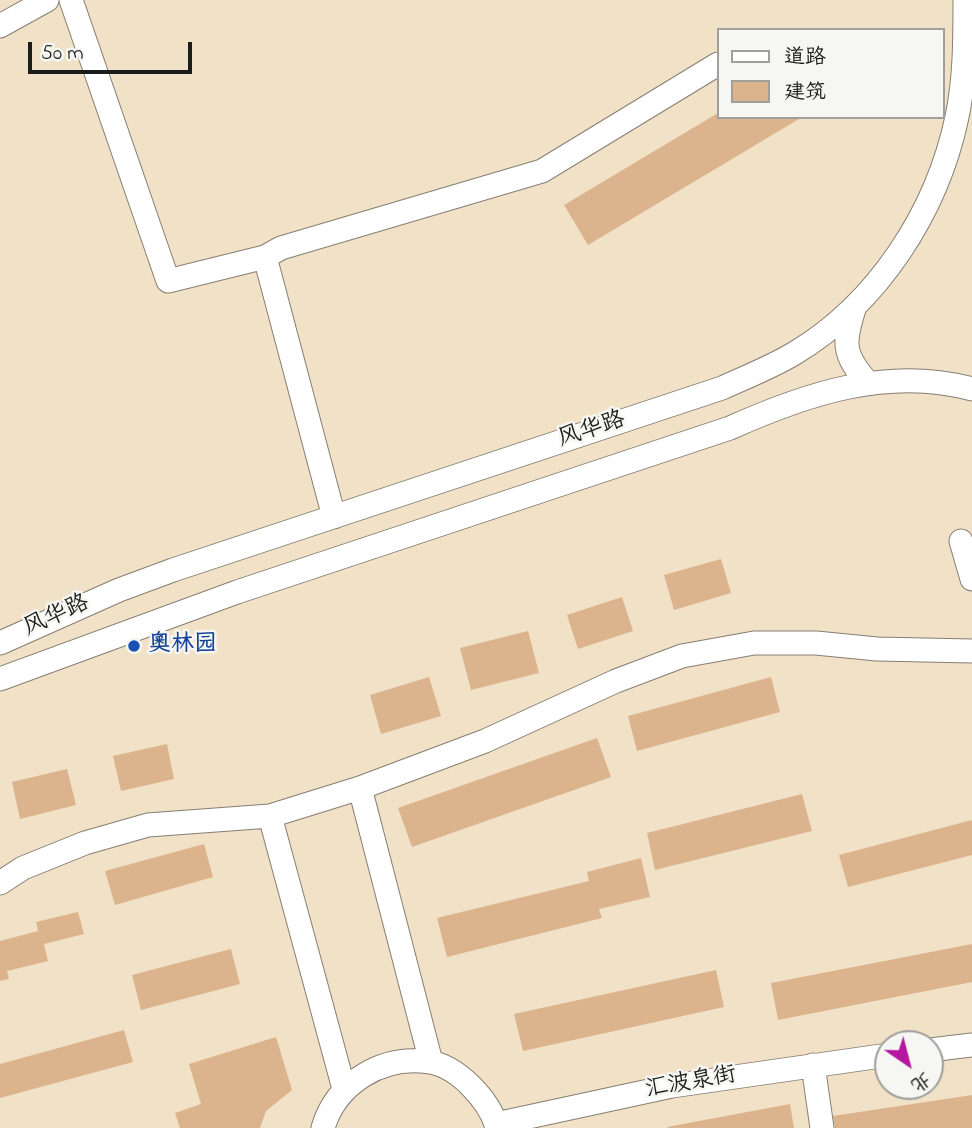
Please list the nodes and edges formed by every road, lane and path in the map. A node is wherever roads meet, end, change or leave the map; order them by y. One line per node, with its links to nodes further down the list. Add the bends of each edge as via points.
1 (47, 0): 4 (street)
2 (71, 0): 6 (street, via 169,281)
3 (965, 0): 7 (street, 风华路, via 961,91 944,162 921,216 890,267)
4 (0, 26)
5 (716, 65): 6 (street, via 542,171 281,248)
6 (265, 257): 12 (street)
7 (855, 306): 8 (street, 风华路, via 824,333); 9 (street, via 847,351)
8 (770, 366): 11 (street); 12 (street, 风华路, via 722,388)
9 (869, 383): 10 (street, via 918,381); 11 (street)
10 (972, 389)
11 (783, 404): 17 (street, via 730,428 237,592)
12 (334, 517): 15 (street, 风华路, via 119,590)
13 (961, 541): 14 (street)
14 (972, 579)
15 (0, 643)
16 (972, 651): 18 (street, via 754,643 682,656 485,741)
17 (0, 679)
18 (360, 788): 19 (street); 24 (street)
19 (270, 816): 20 (street, via 148,825 85,843 23,868); 26 (street)
20 (0, 883)
21 (972, 1045): 22 (street)
22 (944, 1048)
23 (874, 1057): 25 (street, 汇波泉街)
24 (431, 1062): 26 (street, 汇波泉街, via 398,1062 370,1071); 27 (street, 汇波泉街, via 468,1082 485,1101)
25 (813, 1065): 27 (street, 汇波泉街, via 671,1086); 29 (street)
26 (344, 1089): 28 (street, 汇波泉街)
27 (497, 1126)
28 (323, 1128)
29 (822, 1128)

